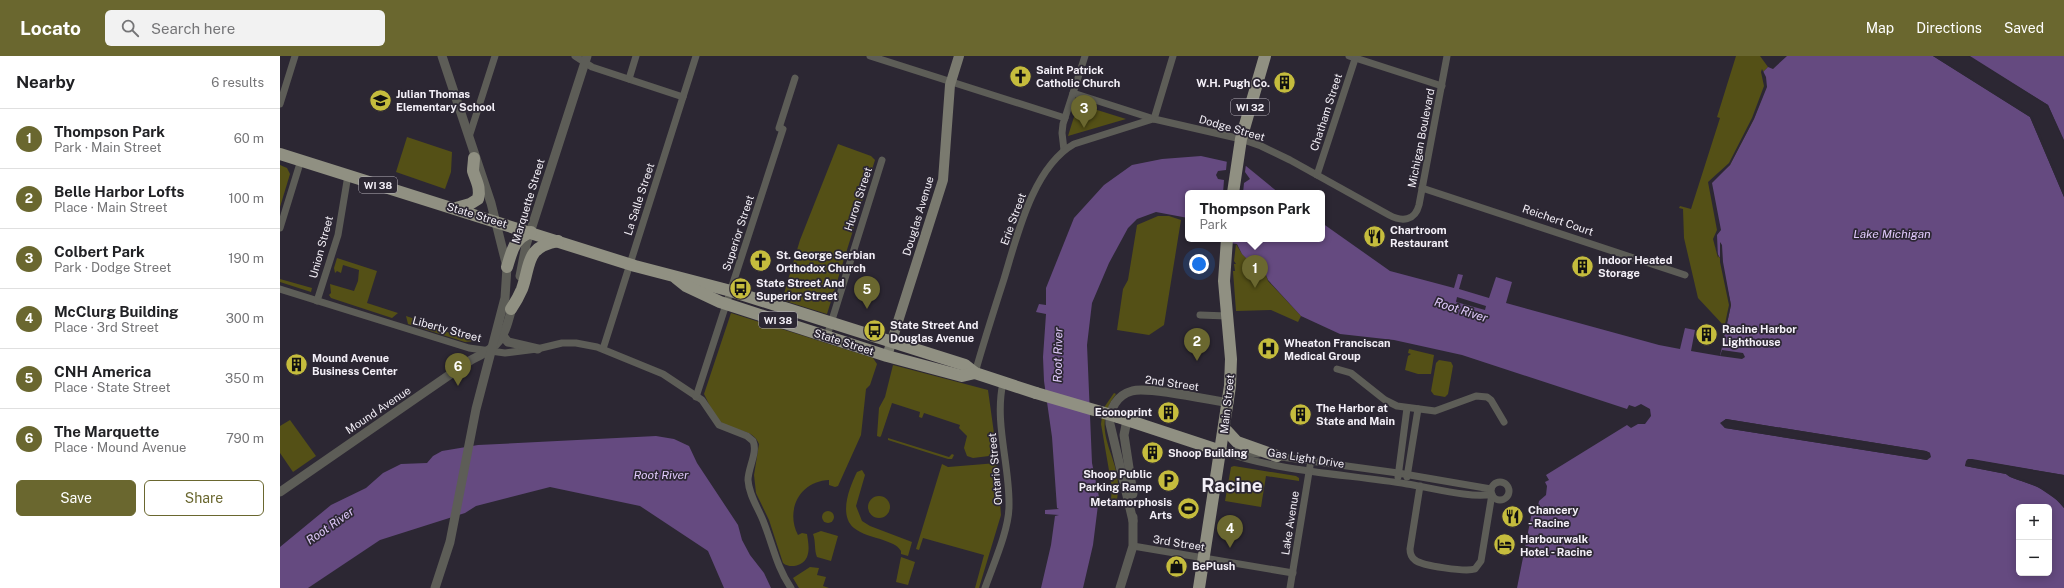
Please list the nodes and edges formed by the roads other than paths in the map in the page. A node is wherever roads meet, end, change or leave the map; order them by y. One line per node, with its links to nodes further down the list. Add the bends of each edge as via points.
1 (295, 56): 21 (street)
2 (442, 56): 24 (street, Marquette Street)
3 (495, 56): 24 (street)
4 (575, 56): 14 (street)
5 (636, 56): 16 (street)
6 (696, 56): 20 (street, La Salle Street)
7 (870, 56): 17 (street)
8 (958, 56): 17 (main road, Douglas Avenue)
9 (1085, 56): 19 (street)
10 (1173, 56): 23 (street)
11 (1265, 56): 25 (main road, WI 32)
12 (1447, 56): 18 (street, Michigan Boulevard)
13 (1353, 57): 18 (street); 32 (street, Chatham Street)
14 (586, 59): 16 (street, via 592,67); 39 (street, Marquette Street)
15 (795, 78): 47 (street, Superior Street, via 779,128 783,129)
16 (629, 79): 20 (street)
17 (950, 81): 22 (street); 56 (main road, Douglas Avenue, via 943,180)
18 (1442, 86): 33 (street, Michigan Boulevard)
19 (1073, 94): 22 (street); 23 (street, Dodge Street)
20 (683, 97): 42 (street, La Salle Street)
21 (280, 104)
22 (1065, 118): 26 (street, via 1062,133)
23 (1154, 119): 25 (street, Dodge Street); 26 (street, via 1074,144)
24 (468, 138): 28 (street, Marquette Street)
25 (1241, 139): 32 (street, Dodge Street, via 1277,153); 34 (main road, WI 32)
26 (1064, 150): 62 (street, Erie Street, via 1050,167 1027,206)
27 (280, 154): 29 (main road, State Street / WI 38)
28 (474, 158): 35 (main road, via 473,169 479,186 478,199); 37 (street, Marquette Street)
29 (301, 160): 31 (main road, State Street / WI 38); 38 (street)
30 (882, 160): 53 (street, Huron Street)
31 (348, 175): 35 (main road, State Street / WI 38); 48 (street, Union Street, via 338,235)
32 (1318, 175): 36 (street, Dodge Street, via 1396,218)
33 (1422, 188): 36 (street, Michigan Boulevard, via 1418,210); 44 (street, Reichert Court)
34 (1233, 190)
35 (456, 208): 37 (main road, State Street / WI 38)
36 (1407, 219)
37 (496, 221): 39 (main road, State Street / WI 38); 43 (street, Marquette Street)
38 (280, 228)
39 (531, 232): 40 (main road, State Street / WI 38); 43 (main road, via 521,236 516,242); 50 (street, Marquette Street)
40 (559, 241): 42 (main road, State Street / WI 38); 50 (main road, via 540,246 529,259 522,289)
41 (1227, 242): 52 (main road, Main Street, via 1224,281)
42 (630, 264): 45 (main road, State Street / WI 38); 58 (street, La Salle Street)
43 (507, 267): 59 (street, Marquette Street, via 505,298)
44 (1685, 275)
45 (673, 276): 47 (main road, State Street / WI 38); 49 (main road, State Street / WI 38, via 686,286)
46 (280, 289): 48 (street, Liberty Street)
47 (731, 291): 49 (street, Superior Street); 53 (main road, State Street / WI 38)
48 (317, 301): 59 (street, Liberty Street, via 469,348)
49 (727, 304): 55 (main road, State Street / WI 38); 64 (street, Superior Street)
50 (512, 309): 54 (street, Marquette Street)
51 (1200, 314): 52 (street)
52 (1226, 316): 65 (main road, Main Street, via 1231,359)
53 (831, 324): 55 (street, Huron Street); 56 (main road, State Street / WI 38)
54 (503, 336): 57 (street, via 508,342); 59 (street, Marquette Street)
55 (827, 336): 60 (main road, State Street / WI 38)
56 (891, 343): 60 (main road, Douglas Avenue); 62 (main road, State Street / WI 38, via 965,365)
57 (538, 349): 58 (street, Liberty Street, via 569,342); 59 (street, Liberty Street, via 517,352)
58 (603, 349): 64 (street, Liberty Street, via 653,369)
59 (491, 351): 81 (street, Mound Avenue, via 471,360); 86 (street, Marquette Street, via 470,438 455,518)
60 (887, 356): 62 (main road, State Street / WI 38, via 962,376)
61 (1337, 369): 66 (street, via 1350,373 1391,404)
62 (975, 373): 63 (main road, State Street / WI 38)
63 (1003, 383): 68 (main road, State Street / WI 38, bridge); 88 (street, Ontario Street, via 999,400 1009,518)
64 (696, 397): 87 (street, Liberty Street, via 702,400 719,425 753,441 748,475 750,490 765,525 777,565)
65 (1229, 403): 70 (main road, Main Street); 82 (street, 2nd Street, via 1144,390 1128,393 1115,403 1110,424)
66 (1407, 408): 67 (street); 75 (street)
67 (1418, 409): 69 (street, via 1435,411 1481,395 1491,400); 76 (street)
68 (1122, 419): 71 (main road, State Street / WI 38); 82 (street, via 1135,505)
69 (1504, 422)
70 (1225, 429): 71 (main road, Main Street); 72 (main road, via 1237,442)
71 (1221, 451): 72 (street, Gas Light Drive); 74 (street, Gas Light Drive, via 1248,460); 84 (main road, Main Street)
72 (1277, 456): 73 (street, Gas Light Drive)
73 (1311, 461): 74 (street, Lake Avenue); 75 (street, Gas Light Drive)
74 (1310, 470): 77 (street, Gas Light Drive); 85 (street, Lake Avenue)
75 (1398, 473): 76 (street, Gas Light Drive); 77 (street)
76 (1408, 474): 78 (street); 80 (street, Gas Light Drive)
77 (1397, 482): 78 (street, Gas Light Drive)
78 (1406, 484): 79 (street, Gas Light Drive)
79 (1420, 486): 80 (street, Gas Light Drive, via 1471,494); 80 (street, via 1410,549 1412,558 1419,563 1466,570 1475,569 1481,561)
80 (1491, 491)
81 (280, 492)
82 (1133, 521): 83 (street)
83 (1133, 546): 84 (street, 3rd Street); 89 (street)
84 (1204, 558): 85 (street, 3rd Street); 90 (main road, Main Street)
85 (1293, 573): 91 (street, Lake Avenue)
86 (436, 588)
87 (792, 588)
88 (985, 588)
89 (1120, 588)
90 (1199, 588)
91 (1290, 588)

